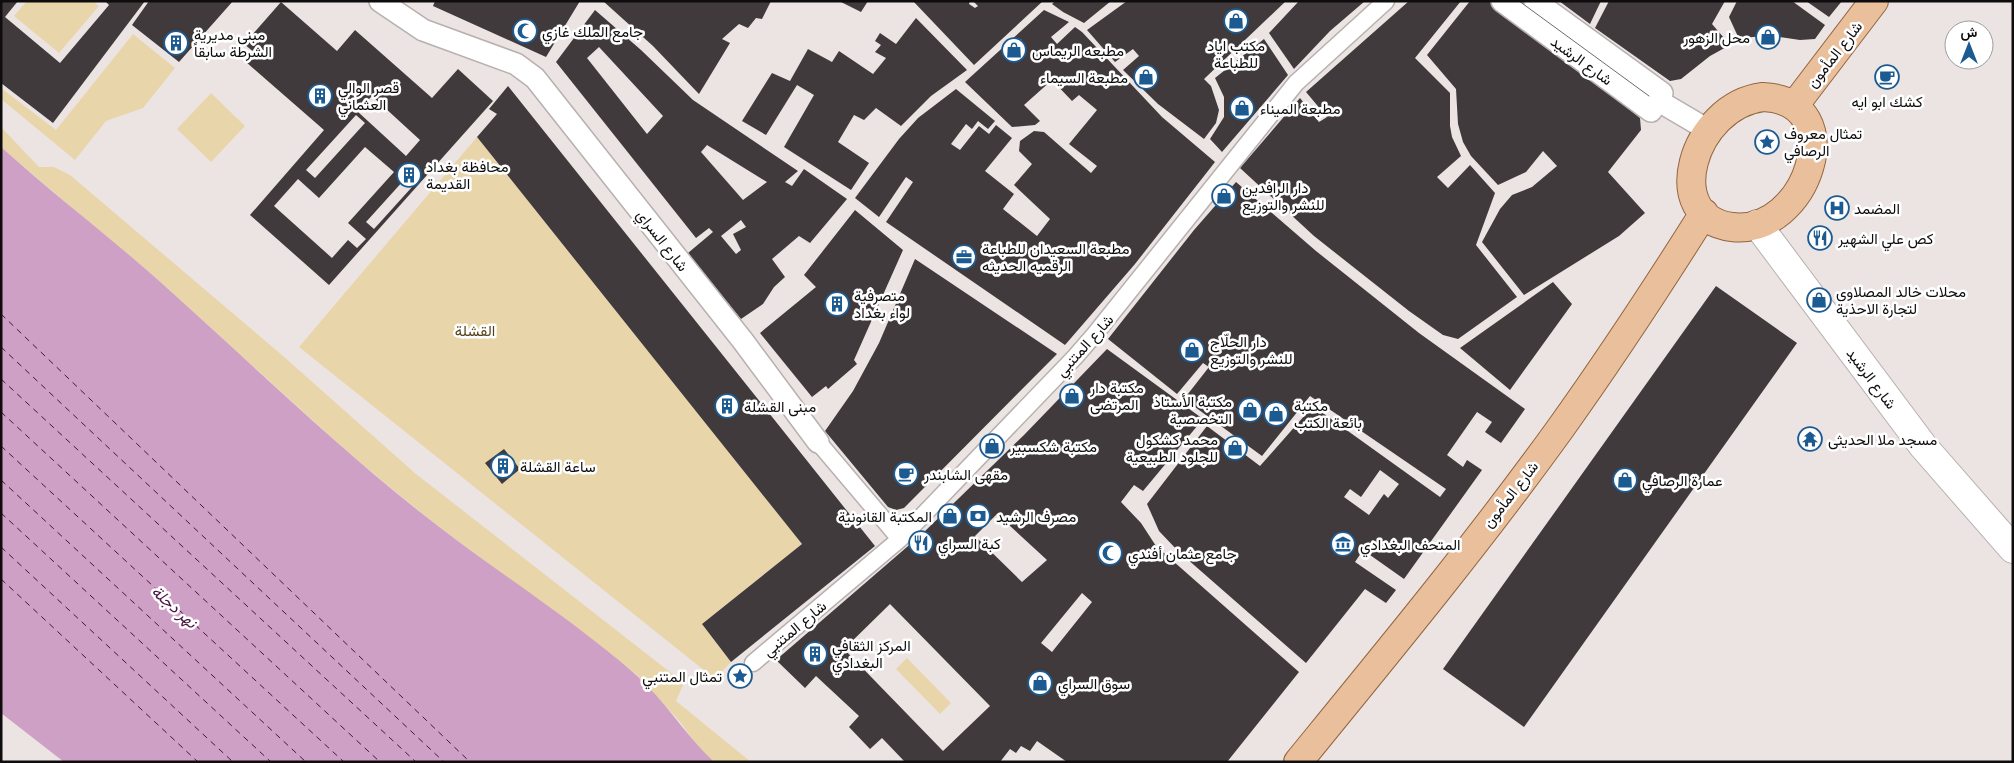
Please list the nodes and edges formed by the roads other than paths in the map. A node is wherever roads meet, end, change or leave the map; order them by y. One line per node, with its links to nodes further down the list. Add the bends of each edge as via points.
1 (380, 1): 11 (street, شارع السراي, via 423,30 516,64 535,78 743,341)
2 (1386, 1): 12 (street, شارع المتنبي, via 1296,83 1096,334)
3 (1502, 1): 6 (street, شارع الرشيد, via 1650,111)
4 (1535, 1): 6 (street, شارع الرشيد, via 1662,93)
5 (1874, 1): 7 (main road, شارع المأمون)
6 (1657, 100): 8 (street)
7 (1794, 106): 8 (main road, via 1771,98 1747,100 1726,112); 10 (main road, via 1805,118 1811,132 1811,164 1791,201 1772,217)
8 (1708, 130): 9 (main road, via 1696,152 1691,176 1696,200)
9 (1704, 213): 10 (main road, via 1725,226); 15 (main road, شارع المأمون, via 1637,318 1559,430 1399,638)
10 (1757, 224): 13 (main road, شارع الرشيد, via 1923,446)
11 (818, 442): 12 (street, شارع السراي)
12 (900, 539): 14 (street, شارع المتنبي)
13 (2013, 549)
14 (753, 663)
15 (1298, 762)

